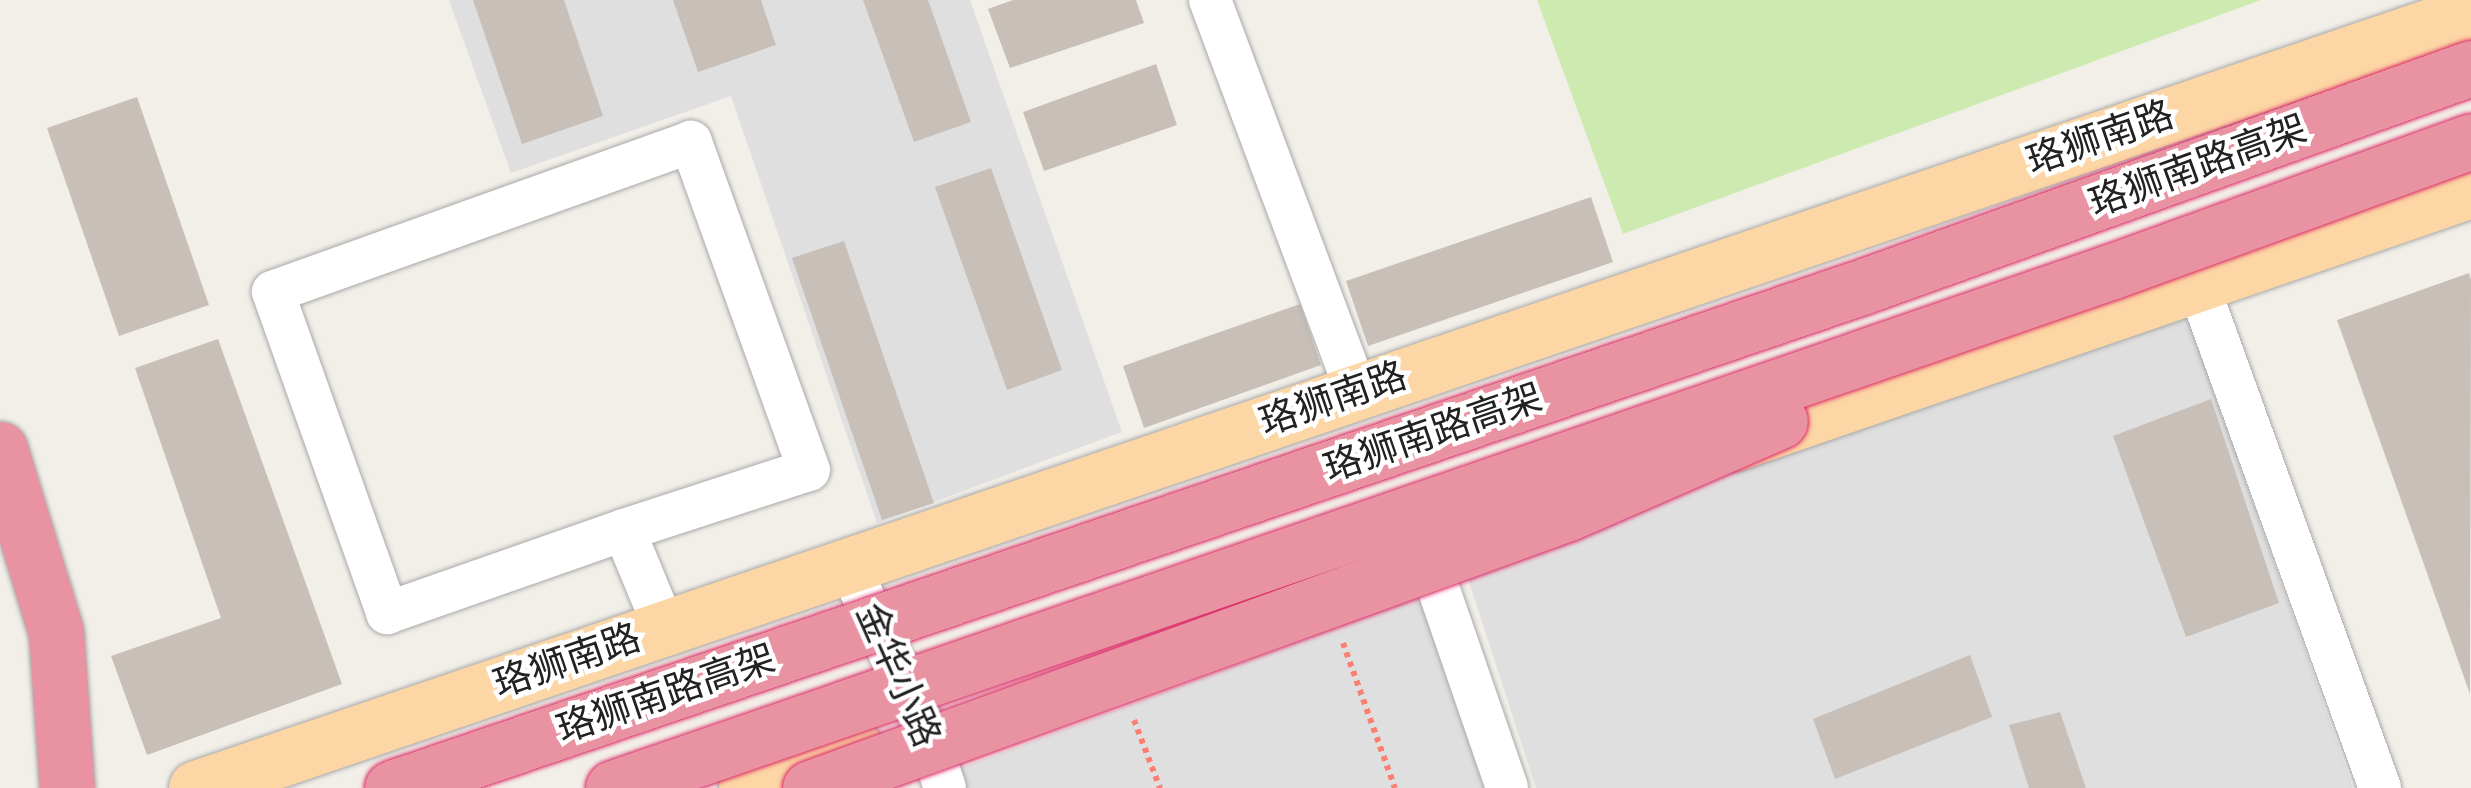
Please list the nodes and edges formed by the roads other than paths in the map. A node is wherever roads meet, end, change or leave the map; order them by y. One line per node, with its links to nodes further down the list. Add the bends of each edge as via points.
1 (1210, 0): 8 (street)
2 (2471, 12): 8 (main road, 珞狮南路)
3 (2471, 68): 17 (highway, 珞狮南路高架, bridge, via 1867,284)
4 (2471, 141): 6 (highway, 珞狮南路高架, bridge)
5 (2471, 190): 7 (main road)
6 (2110, 272): 12 (highway, bridge, via 1568,513); 18 (highway, 珞狮南路高架, bridge)
7 (2199, 288): 14 (main road); 23 (street)
8 (1356, 391): 11 (main road, 珞狮南路)
9 (0, 449): 15 (highway, via 56,632)
10 (624, 530): 10 (street, via 387,613 273,292 692,142 809,470); 13 (street)
11 (848, 564): 13 (main road, 珞狮南路); 14 (street, 金华小路)
12 (1430, 564): 20 (highway, bridge); 22 (street)
13 (664, 627): 16 (main road, 珞狮南路)
14 (924, 726): 19 (main road); 21 (street, 金华小路)
15 (68, 788)
16 (196, 788)
17 (392, 788)
18 (613, 788)
19 (746, 788)
20 (810, 788)
21 (945, 788)
22 (1507, 788)
23 (2380, 788)

